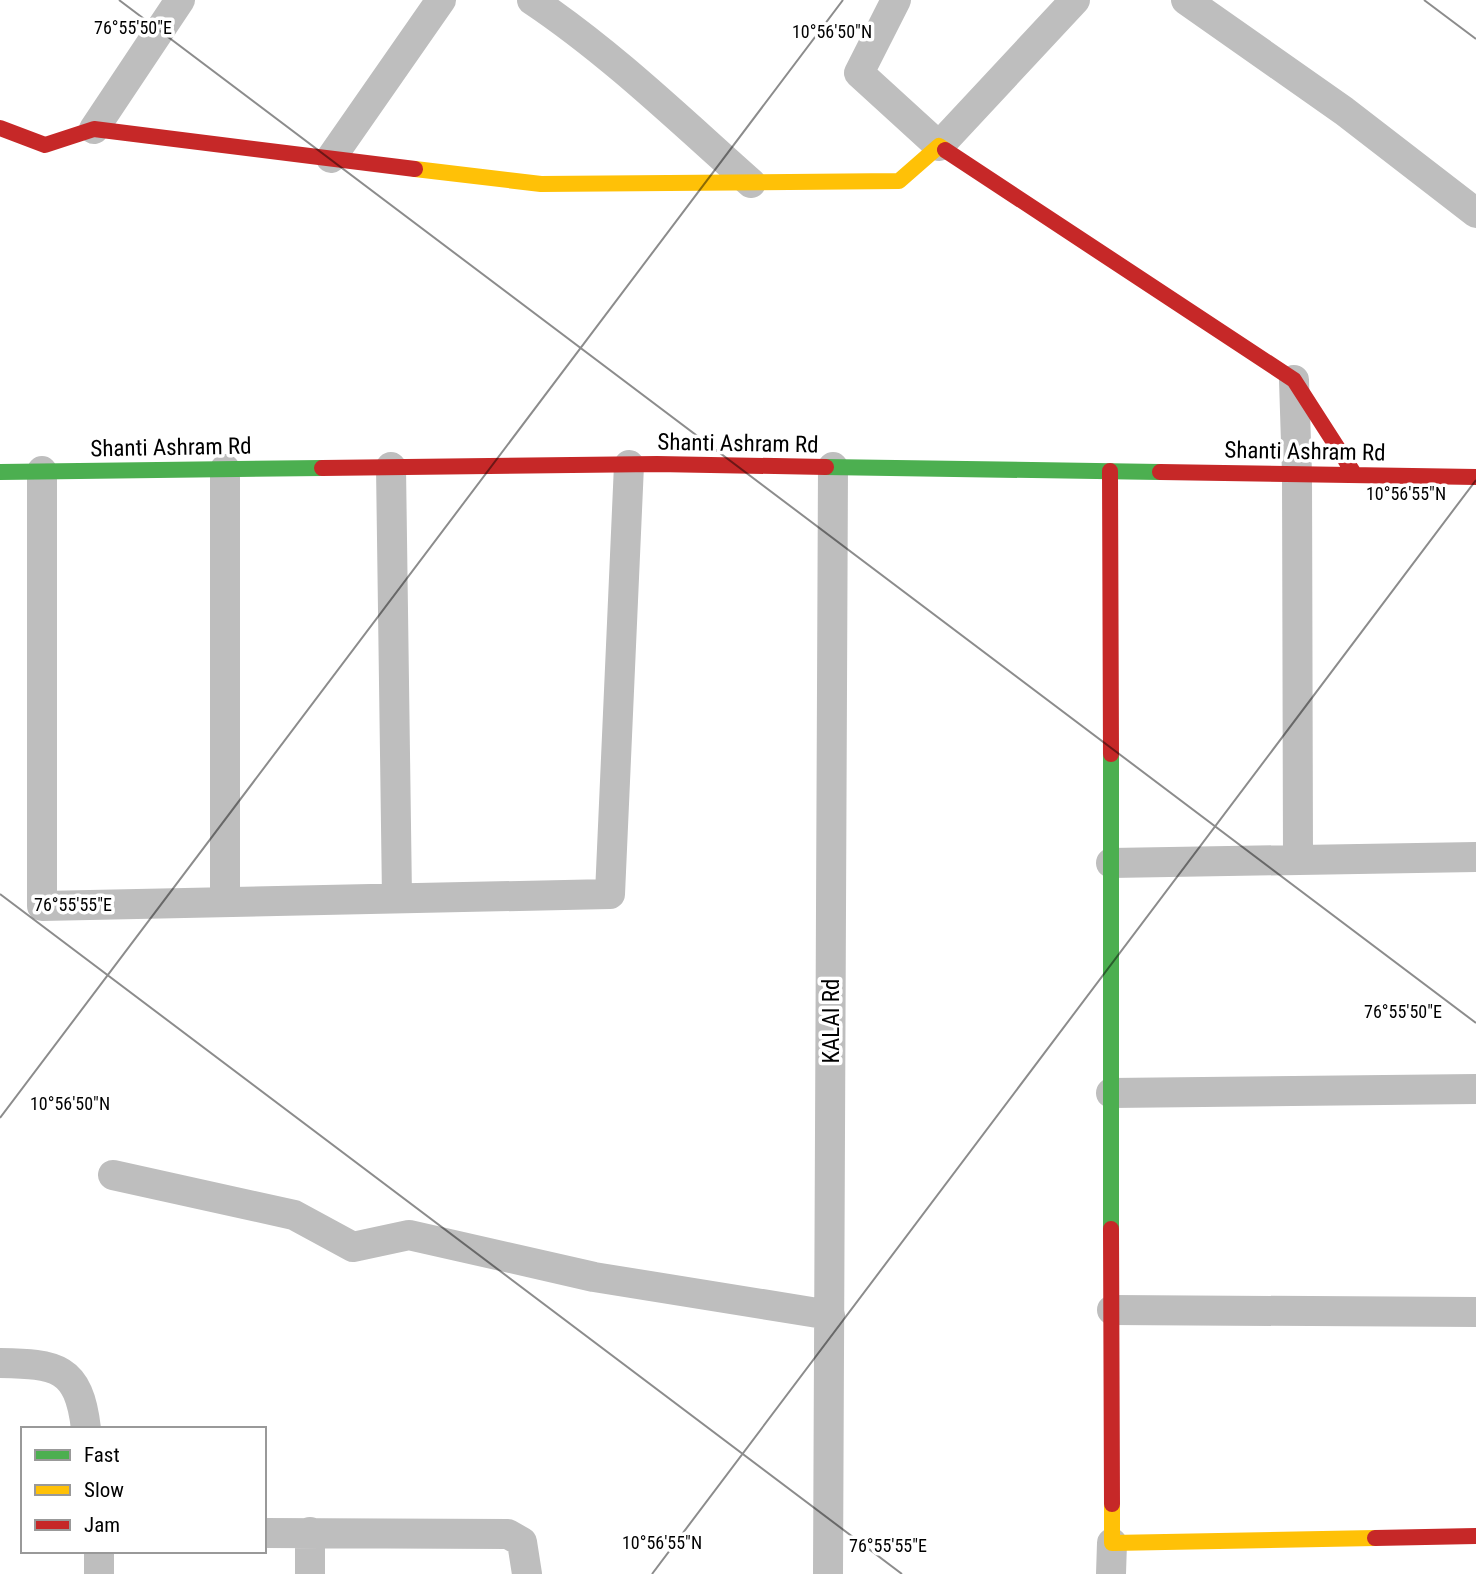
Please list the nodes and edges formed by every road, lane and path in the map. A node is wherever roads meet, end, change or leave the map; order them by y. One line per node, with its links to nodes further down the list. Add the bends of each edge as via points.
1 (180, 0): 8 (street)
2 (441, 0): 10 (street)
3 (532, 0): 11 (street, via 638,82)
4 (895, 0): 9 (street, via 859,73)
5 (1075, 0): 9 (street)
6 (1186, 0): 12 (street, via 1344,111)
7 (0, 128): 8 (street, via 45,145)
8 (94, 129): 10 (street)
9 (939, 146): 11 (street, via 899,181); 13 (street)
10 (331, 158): 11 (street, via 541,184)
11 (751, 183)
12 (1476, 213)
13 (1294, 380): 21 (street); 22 (street)
14 (628, 465): 15 (street, Shanti Ashram Rd); 16 (street, Shanti Ashram Rd); 27 (street, via 610,894)
15 (391, 467): 17 (street, Shanti Ashram Rd); 27 (street)
16 (833, 467): 19 (street, Shanti Ashram Rd); 34 (street, KALAI Rd)
17 (225, 469): 18 (street, Shanti Ashram Rd); 28 (street)
18 (42, 471): 20 (street, Shanti Ashram Rd); 28 (street, via 42,905)
19 (1110, 471): 21 (street, Shanti Ashram Rd); 26 (street)
20 (0, 472)
21 (1297, 474): 22 (street, Shanti Ashram Rd); 25 (street)
22 (1355, 475): 23 (street, Shanti Ashram Rd)
23 (1476, 477)
24 (1476, 857): 25 (street)
25 (1298, 860): 26 (street)
26 (1111, 863): 30 (street)
27 (397, 897): 28 (street)
28 (225, 901)
29 (1476, 1089): 30 (street)
30 (1111, 1093): 32 (street)
31 (113, 1175): 34 (street, via 294,1214 353,1247 409,1235 594,1277)
32 (1112, 1310): 33 (street); 40 (street)
33 (1476, 1312)
34 (830, 1315): 45 (street, KALAI Rd)
35 (0, 1363): 36 (street, via 41,1363 60,1370 75,1387)
36 (86, 1427)
37 (310, 1532): 38 (street); 43 (street); 44 (street, via 508,1534 522,1542)
38 (266, 1533)
39 (1476, 1536): 40 (street)
40 (1112, 1543): 46 (street)
41 (99, 1553): 42 (street)
42 (99, 1574)
43 (310, 1574)
44 (527, 1574)
45 (828, 1574)
46 (1111, 1574)

